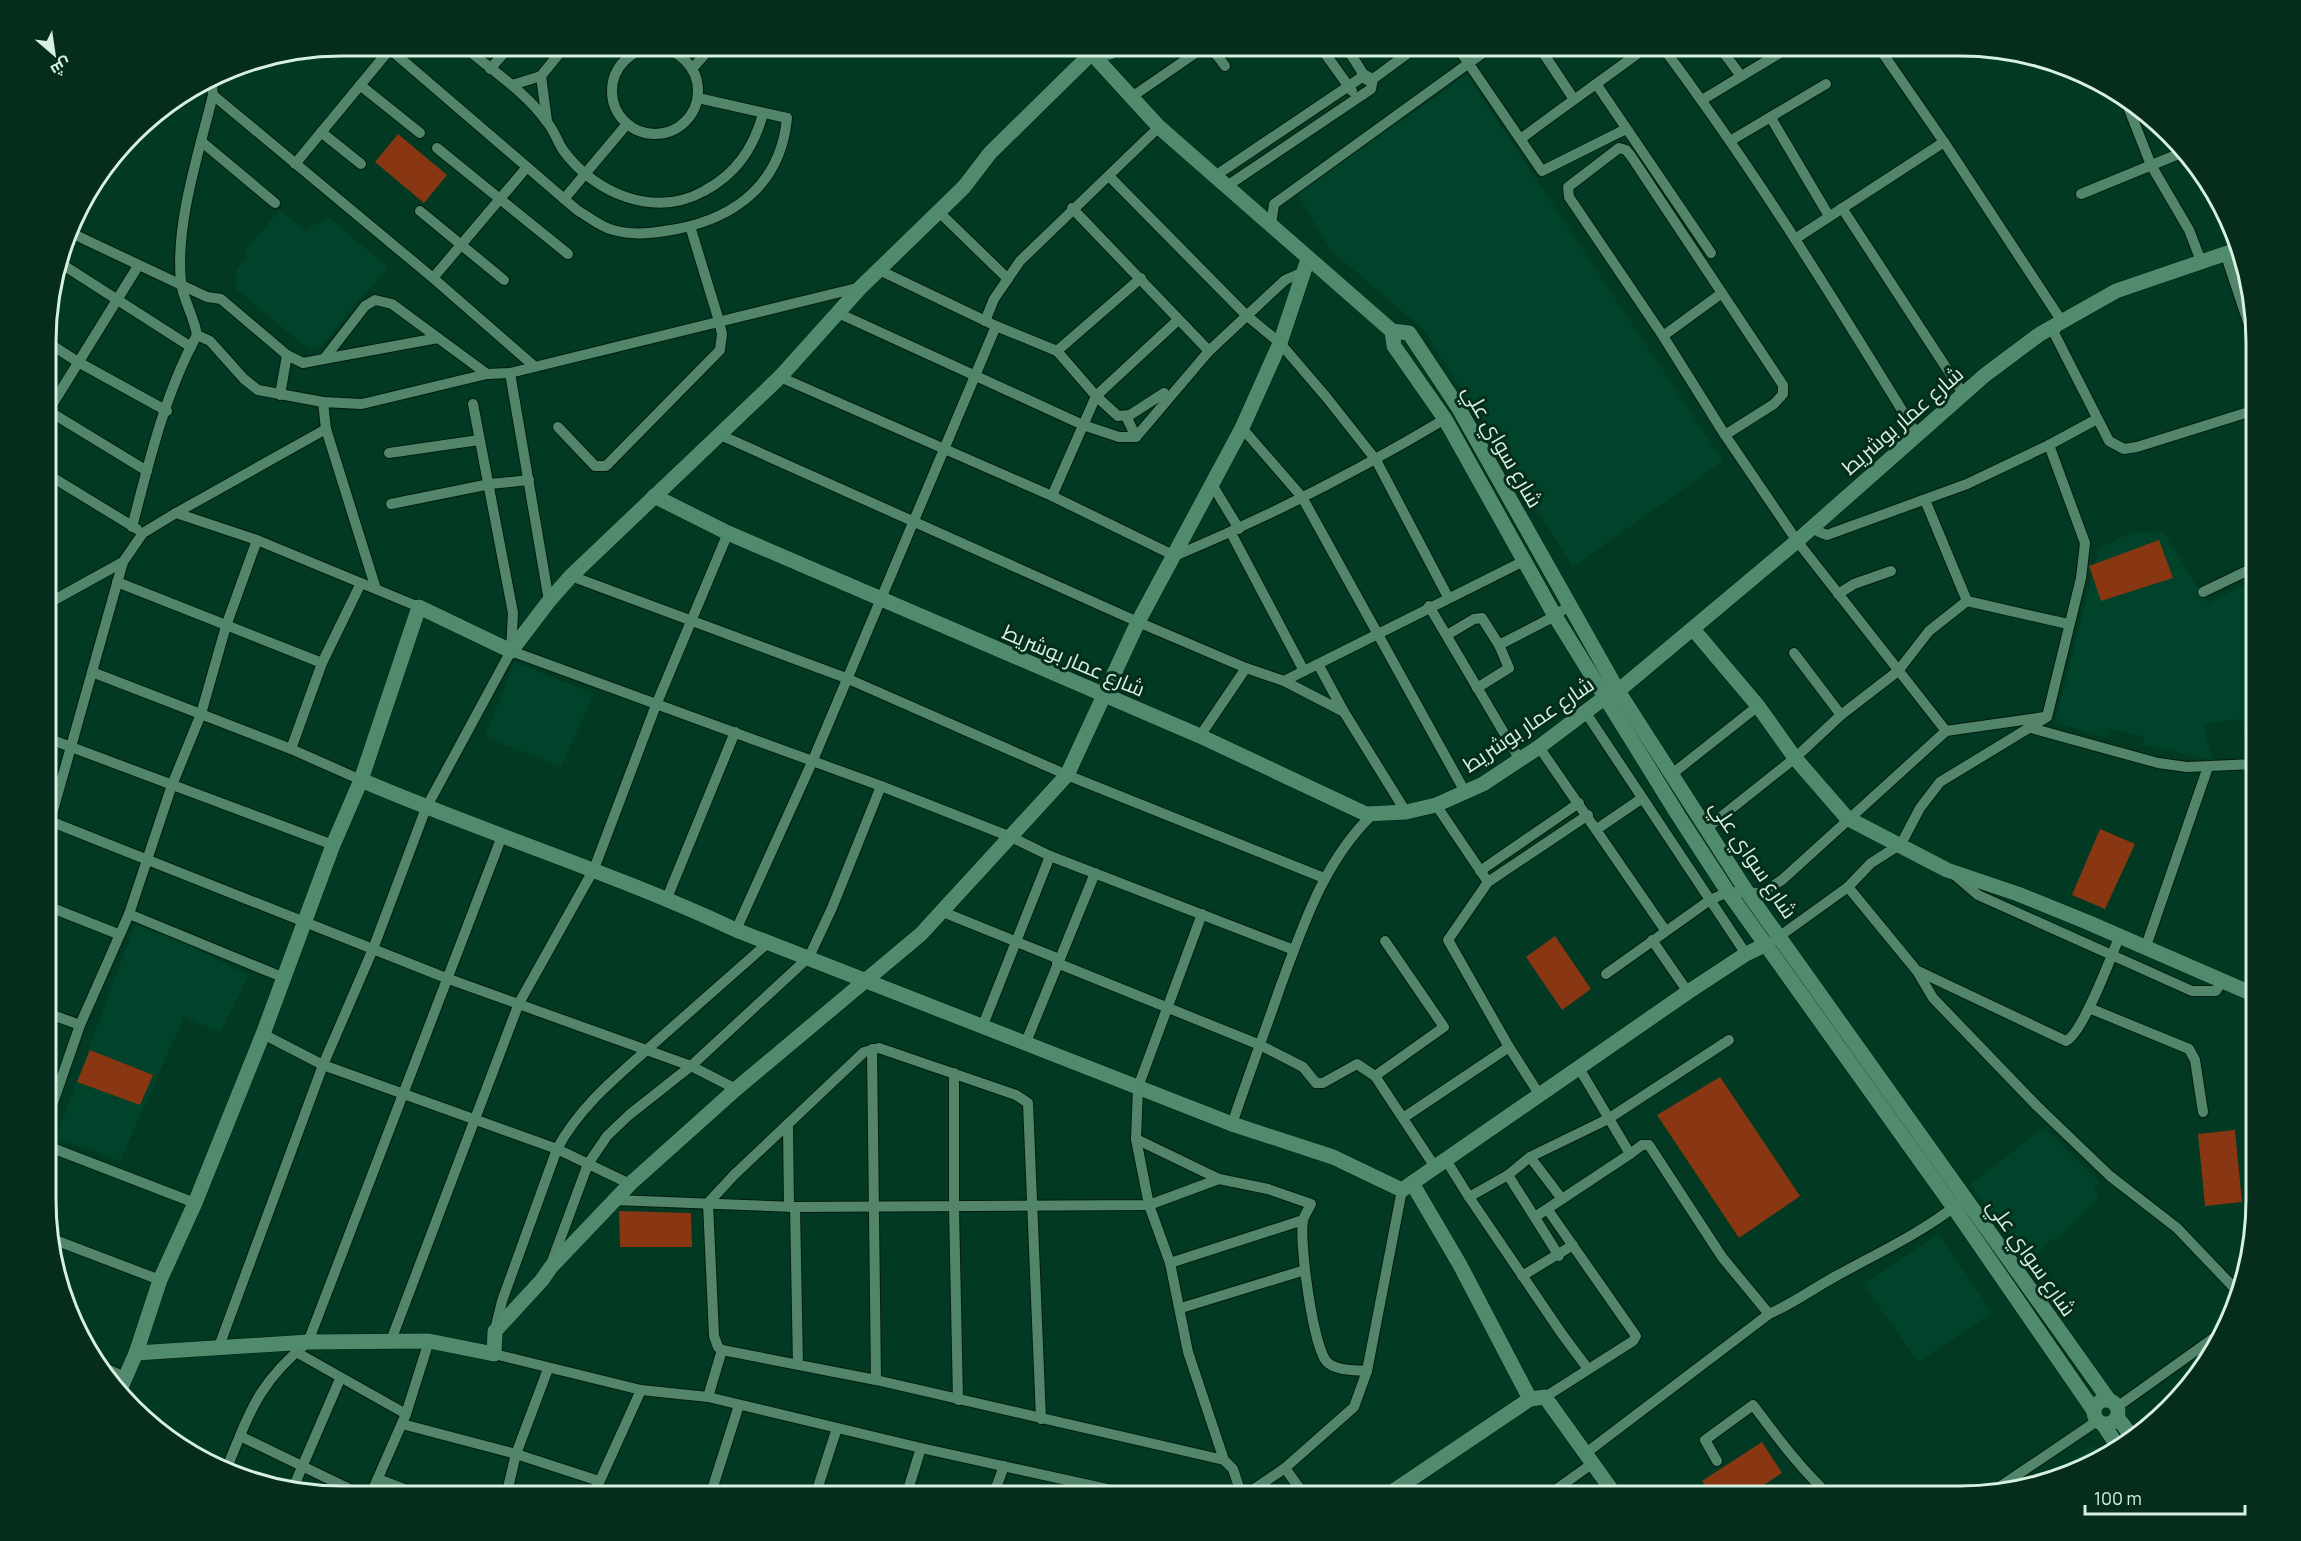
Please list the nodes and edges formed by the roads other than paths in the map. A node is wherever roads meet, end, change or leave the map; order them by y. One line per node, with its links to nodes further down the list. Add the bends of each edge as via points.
1 (381, 56): 32 (street)
2 (398, 56): 61 (street)
3 (475, 56): 26 (street)
4 (501, 56): 26 (street)
5 (557, 56): 28 (street)
6 (630, 56): 47 (street, via 615,74 612,87 618,114)
7 (682, 56): 27 (street)
8 (703, 56): 27 (street)
9 (1084, 56): 72 (street)
10 (1099, 56): 38 (street, شارع سواي علي)
11 (1191, 56): 38 (street)
12 (1218, 56): 25 (street)
13 (1326, 56): 34 (street)
14 (1352, 56): 30 (street)
15 (1404, 56): 30 (street)
16 (1463, 56): 24 (street)
17 (1480, 56): 24 (street)
18 (1545, 56): 40 (street)
19 (1635, 56): 35 (street)
20 (1669, 56): 42 (street)
21 (1726, 56): 29 (street)
22 (1775, 56): 29 (street)
23 (1885, 56): 55 (street)
24 (1468, 65): 52 (street); 74 (street, via 1274,204)
25 (1225, 66)
26 (490, 69): 33 (street)
27 (692, 69): 39 (street)
28 (541, 75): 33 (street); 46 (street)
29 (1741, 76): 42 (street)
30 (1369, 81): 34 (street); 41 (street)
31 (1826, 84): 45 (street)
32 (360, 85): 50 (street); 51 (street)
33 (512, 85): 46 (street)
34 (1348, 85): 41 (street); 64 (street)
35 (1598, 85): 40 (street); 49 (street)
36 (212, 87): 37 (street)
37 (213, 95): 54 (street); 58 (street)
38 (1133, 96): 48 (street, شارع سواي علي)
39 (698, 98): 44 (street); 47 (street, via 686,121 676,129 651,134)
40 (1573, 98): 52 (street)
41 (1357, 99): 64 (street)
42 (1702, 100): 53 (street)
43 (2130, 112): 60 (street)
44 (763, 114): 62 (street, via 748,153 735,169 719,183 691,196 660,202 639,201 600,186); 75 (street, via 787,118 784,140 765,181 730,211)
45 (1771, 118): 53 (street); 73 (street)
46 (547, 121): 62 (street, via 563,149)
47 (627, 124): 62 (street)
48 (1159, 127): 63 (street); 64 (street, شارع سواي علي)
49 (1626, 129): 52 (street, via 1542,171); 80 (street)
50 (321, 132): 58 (street); 59 (street)
51 (420, 133)
52 (1522, 138)
53 (1730, 141): 77 (street)
54 (202, 142): 68 (street); 91 (street, via 184,221)
55 (1944, 142): 70 (street); 98 (street)
56 (437, 148): 66 (street)
57 (2176, 155): 60 (street)
58 (295, 164): 87 (street)
59 (361, 164)
60 (2151, 165): 65 (street); 82 (street, via 2189,231)
61 (527, 167): 66 (street); 67 (street)
62 (584, 173): 67 (street)
63 (1110, 177): 69 (street); 96 (street)
64 (1221, 181): 74 (street, شارع سواي علي)
65 (2081, 194)
66 (500, 199): 78 (street); 81 (street)
67 (564, 199): 75 (street, via 601,225 622,232 657,233)
68 (275, 203)
69 (1072, 208): 88 (street); 89 (street, via 1020,261)
70 (1842, 208): 73 (street); 121 (street)
71 (420, 211): 78 (street)
72 (939, 212): 86 (street); 89 (street)
73 (1830, 216): 77 (street)
74 (1271, 225): 83 (street, شارع سواي علي)
75 (690, 226): 99 (street)
76 (76, 235): 85 (street)
77 (1795, 238): 136 (street)
78 (461, 246): 87 (street); 90 (street)
79 (2231, 251): 82 (street, شارع عمار بوشريط)
80 (1712, 253)
81 (568, 254)
82 (2200, 261): 98 (street, شارع عمار بوشريط, via 2116,291)
83 (1306, 265): 96 (street); 102 (street, شارع سواي علي); 106 (street)
84 (66, 266): 94 (street)
85 (138, 266): 91 (street); 94 (street)
86 (879, 270): 92 (street); 100 (street)
87 (433, 278): 114 (street)
88 (1141, 278): 97 (street); 109 (street)
89 (1008, 279): 100 (street)
90 (504, 280)
91 (181, 284): 103 (street); 111 (street, via 207,297 221,299)
92 (861, 287): 95 (street); 99 (street)
93 (1722, 293): 104 (street); 104 (street, via 1626,150 1615,150 1568,187 1569,197); 138 (street, via 1784,389 1774,404)
94 (118, 299): 108 (street); 113 (street)
95 (838, 313): 117 (street); 118 (street)
96 (1246, 315): 106 (street); 110 (street)
97 (1178, 320): 110 (street); 122 (street)
98 (2061, 320): 121 (street, شارع عمار بوشريط); 131 (street, via 2054,333)
99 (719, 321): 114 (street); 133 (street, via 720,350 606,466 595,466)
100 (985, 321): 101 (street)
101 (996, 326): 109 (street); 117 (street)
102 (1392, 331): 130 (street, شارع سواي علي, via 1395,346); 181 (street, شارع سواي علي, via 1409,333 1458,407)
103 (197, 335): 108 (street); 120 (street, via 210,341 258,390)
104 (1663, 336): 138 (street)
105 (438, 338): 112 (street); 112 (street, via 392,304 375,300 365,306); 116 (street)
106 (1280, 343): 134 (street); 144 (street)
107 (56, 347): 113 (street)
108 (190, 347): 126 (street)
109 (1057, 351): 122 (street)
110 (1209, 351): 119 (street)
111 (287, 355): 112 (street, via 303,363); 120 (street)
112 (324, 359)
113 (78, 362): 123 (street); 126 (street)
114 (534, 366): 115 (street)
115 (510, 373): 116 (street); 147 (street)
116 (487, 374): 124 (street, via 362,404)
117 (975, 376): 132 (street); 142 (street)
118 (780, 377): 137 (street); 142 (street)
119 (1183, 378): 129 (street, via 1154,402); 139 (street)
120 (280, 395): 124 (street)
121 (1964, 395): 136 (street, شارع عمار بوشريط)
122 (1096, 396): 129 (street, via 1118,416); 132 (street)
123 (56, 398)
124 (323, 402): 135 (street)
125 (473, 404): 140 (street)
126 (167, 411): 145 (street)
127 (2246, 413): 131 (street, via 2124,449 2109,441)
128 (56, 416): 145 (street)
129 (1126, 416): 139 (street)
130 (1445, 419): 144 (street); 165 (street, شارع سواي علي)
131 (2097, 419): 141 (street)
132 (1083, 426): 139 (street, via 1119,437); 151 (street)
133 (558, 427)
134 (1242, 428): 149 (street); 152 (street)
135 (326, 429): 155 (street); 172 (street)
136 (1916, 433): 157 (street, شارع عمار بوشريط)
137 (718, 434): 150 (street); 156 (street)
138 (1725, 435): 163 (street)
139 (1136, 437)
140 (479, 440): 143 (street); 148 (street)
141 (2049, 445): 153 (street); 186 (street, via 2085,543 2081,578)
142 (946, 448): 151 (street); 156 (street)
143 (389, 453)
144 (1376, 460): 152 (street); 175 (street)
145 (147, 471): 158 (street)
146 (56, 479): 158 (street)
147 (529, 480): 148 (street); 178 (street)
148 (490, 484): 154 (street); 192 (street, via 513,613)
149 (1213, 486): 159 (street); 164 (street)
150 (654, 496): 161 (street, شارع عمار بوشريط); 169 (street)
151 (1052, 496): 164 (street)
152 (1302, 497): 159 (street); 189 (street)
153 (1925, 500): 157 (street, via 1827,535); 179 (street)
154 (392, 504)
155 (176, 513): 160 (street); 162 (street)
156 (913, 524): 176 (street); 185 (street)
157 (1814, 525): 163 (street, شارع عمار بوشريط)
158 (132, 527): 160 (street)
159 (1235, 531): 164 (street); 197 (street)
160 (143, 533): 166 (street)
161 (728, 533): 176 (street, شارع عمار بوشريط); 184 (street)
162 (257, 540): 171 (street); 187 (street)
163 (1797, 541): 174 (street); 188 (street, شارع عمار بوشريط)
164 (1175, 556): 185 (street)
165 (1524, 561): 175 (street); 183 (street, شارع سواي علي)
166 (123, 562): 170 (street); 177 (street)
167 (1891, 571): 174 (street)
168 (2246, 571): 173 (street)
169 (571, 576): 178 (street); 184 (street)
170 (117, 582): 187 (street); 199 (street)
171 (361, 583): 172 (street); 194 (street)
172 (376, 589): 182 (street)
173 (2203, 592)
174 (1838, 594): 198 (street)
175 (1448, 597): 180 (street)
176 (880, 599): 200 (street); 204 (street, شارع عمار بوشريط)
177 (56, 600)
178 (549, 601): 192 (street)
179 (1967, 601): 186 (street); 198 (street, via 1929,631)
180 (1429, 606): 189 (street); 190 (street)
181 (1568, 606): 183 (street); 203 (street, شارع سواي علي)
182 (419, 607): 192 (street); 227 (street)
183 (1555, 616): 191 (street); 203 (street, شارع سواي علي)
184 (691, 621): 200 (street); 205 (street)
185 (1138, 622): 196 (street); 204 (street)
186 (2068, 624): 211 (street)
187 (226, 626): 194 (street); 209 (street)
188 (1693, 629): 203 (street, شارع عمار بوشريط); 206 (street)
189 (1376, 635): 195 (street); 230 (street)
190 (1447, 635): 191 (street, via 1482,618); 202 (street)
191 (1499, 645): 202 (street, via 1509,668)
192 (511, 651): 205 (street); 235 (street)
193 (1794, 653): 210 (street)
194 (322, 663): 219 (street)
195 (1318, 664): 197 (street); 207 (street)
196 (1246, 668): 201 (street); 215 (street)
197 (1304, 670): 201 (street)
198 (1898, 671): 210 (street); 213 (street)
199 (92, 672): 209 (street); 217 (street)
200 (846, 678): 221 (street); 226 (street)
201 (1284, 681): 207 (street)
202 (1477, 688): 222 (street)
203 (1611, 694): 208 (street, شارع عمار بوشريط); 225 (street, شارع سواي علي); 256 (street, شارع سواي علي)
204 (1103, 696): 215 (street, شارع عمار بوشريط); 226 (street)
205 (656, 705): 214 (street); 249 (street)
206 (1758, 706): 220 (street); 225 (street)
207 (1344, 712): 236 (street)
208 (1586, 713): 218 (street, شارع عمار بوشريط); 232 (street)
209 (201, 714): 219 (street); 228 (street)
210 (1841, 715): 220 (street)
211 (2047, 717): 212 (street); 213 (street)
212 (2031, 728): 224 (street, via 2158,763); 245 (street, via 1940,782 1920,808)
213 (1946, 731): 239 (street)
214 (735, 732): 221 (street); 258 (street)
215 (1200, 736): 237 (street, شارع عمار بوشريط, via 1366,814)
216 (56, 741): 217 (street)
217 (71, 746): 228 (street); 231 (street)
218 (1539, 747): 222 (street, شارع عمار بوشريط); 233 (street)
219 (291, 749): 227 (street)
220 (1795, 758): 239 (street); 241 (street)
221 (813, 760): 229 (street); 265 (street)
222 (1520, 760): 230 (street, شارع عمار بوشريط, via 1483,784)
223 (2246, 765): 224 (street)
224 (2208, 767): 275 (street)
225 (1672, 774): 241 (street, شارع سواي علي)
226 (1067, 775): 244 (street); 253 (street)
227 (361, 780): 235 (street); 246 (street)
228 (172, 785): 246 (street); 248 (street)
229 (881, 786): 244 (street); 280 (street)
230 (1464, 790): 234 (street, شارع عمار بوشريط)
231 (56, 799)
232 (1641, 799): 242 (street); 259 (street)
233 (1579, 803): 238 (street); 251 (street)
234 (1436, 805): 236 (street, شارع عمار بوشريط); 251 (street)
235 (426, 808): 243 (street); 276 (street)
236 (1406, 812): 237 (street, شارع عمار بوشريط)
237 (1374, 813): 253 (street, via 1356,830)
238 (1588, 815): 242 (street); 254 (street)
239 (1848, 818): 245 (street); 257 (street, via 1762,894)
240 (56, 826): 248 (street)
241 (1707, 828): 257 (street, شارع سواي علي)
242 (1597, 829): 266 (street)
243 (502, 836): 249 (street); 285 (street)
244 (1011, 837): 247 (street); 261 (street)
245 (1901, 844): 250 (street); 255 (street, via 1871,863)
246 (333, 845): 264 (street)
247 (1050, 856): 252 (street); 271 (street)
248 (147, 859): 262 (street); 264 (street)
249 (594, 869): 258 (street); 290 (street)
250 (1947, 870): 268 (street); 279 (street, via 1978,895)
251 (1480, 871): 254 (street)
252 (1095, 873): 263 (street); 281 (street)
253 (1323, 878): 277 (street)
254 (1488, 882): 301 (street, via 1448,940)
255 (1848, 887): 269 (street); 282 (street)
256 (1728, 892): 257 (street); 259 (street); 274 (street, شارع سواي علي)
257 (1747, 892): 269 (street, شارع سواي علي)
258 (667, 898): 265 (street)
259 (1710, 900): 266 (street); 278 (street)
260 (56, 909): 267 (street)
261 (943, 912): 271 (street); 286 (street)
262 (129, 914): 267 (street); 284 (street)
263 (1202, 914): 277 (street); 291 (street)
264 (304, 923): 276 (street); 284 (street)
265 (736, 930): 272 (street)
266 (1665, 930): 270 (street)
267 (118, 934): 294 (street)
268 (2120, 936): 275 (street); 279 (street)
269 (1781, 937): 274 (street); 299 (street, شارع سواي علي)
270 (1652, 940): 283 (street); 289 (street)
271 (1016, 941): 281 (street); 295 (street)
272 (769, 942): 280 (street); 303 (street)
273 (1385, 942): 308 (street, via 1444,1027)
274 (1767, 944): 278 (street); 299 (street, شارع سواي علي)
275 (2146, 946): 287 (street)
276 (373, 949): 285 (street); 304 (street)
277 (1294, 950): 300 (street)
278 (1746, 954): 289 (street)
279 (2112, 954): 287 (street, via 2192,991 2216,991); 292 (street)
280 (809, 957): 286 (street); 305 (street)
281 (1058, 961): 291 (street); 298 (street)
282 (1917, 971): 292 (street, via 2066,1041 2073,1037); 353 (street, via 1934,998 2037,1107 2110,1176 2177,1228)
283 (1606, 974)
284 (282, 977): 296 (street)
285 (446, 978): 290 (street); 312 (street)
286 (863, 981): 295 (street); 310 (street)
287 (2222, 981): 288 (street)
288 (2246, 991)
289 (1688, 992): 306 (street)
290 (519, 1003): 303 (street); 317 (street)
291 (1166, 1007): 300 (street); 309 (street)
292 (2089, 1008): 314 (street, via 2189,1048 2195,1060)
293 (56, 1015): 294 (street)
294 (80, 1025): 313 (street)
295 (983, 1025): 298 (street)
296 (263, 1034): 304 (street); 334 (street)
297 (1729, 1040): 316 (street)
298 (1026, 1042): 309 (street)
299 (1847, 1043): 336 (street, شارع سواي علي)
300 (1260, 1045): 308 (street, via 1303,1067 1316,1083 1323,1083 1356,1064); 318 (street)
301 (1509, 1047): 311 (street); 315 (street)
302 (872, 1048): 307 (street); 319 (street); 338 (street)
303 (646, 1050): 305 (street); 322 (street, via 586,1106)
304 (323, 1065): 312 (street); 361 (street)
305 (691, 1066): 310 (street); 326 (street, via 615,1127)
306 (1579, 1068): 311 (street); 316 (street)
307 (954, 1073): 339 (street, via 1028,1103); 341 (street)
308 (1375, 1076): 315 (street)
309 (1138, 1087): 318 (street); 320 (street)
310 (736, 1089): 329 (street)
311 (1539, 1094): 325 (street)
312 (402, 1095): 317 (street); 360 (street)
313 (56, 1096)
314 (2203, 1112)
315 (1403, 1118): 325 (street)
316 (1608, 1119): 323 (street); 324 (street)
317 (476, 1120): 322 (street); 358 (street)
318 (1233, 1124): 330 (street)
319 (788, 1125): 335 (street); 340 (street)
320 (1136, 1139): 328 (street); 337 (street)
321 (56, 1149): 334 (street)
322 (557, 1149): 326 (street); 356 (street, via 502,1301)
323 (1630, 1154): 332 (street); 355 (street, via 1642,1145 1651,1147 1722,1257)
324 (1530, 1157): 327 (street); 332 (street)
325 (1440, 1163): 330 (street); 331 (street)
326 (588, 1164): 329 (street); 349 (street)
327 (1508, 1175): 331 (street); 343 (street)
328 (1218, 1179): 337 (street); 344 (street, via 1268,1189 1311,1204)
329 (630, 1184): 333 (street)
330 (1407, 1186): 368 (street); 376 (street, via 1460,1265)
331 (1469, 1197): 351 (street)
332 (1562, 1199): 342 (street)
333 (614, 1200): 335 (street); 349 (street)
334 (195, 1203): 352 (street)
335 (708, 1203): 340 (street); 362 (street, via 714,1336)
336 (1960, 1203): 355 (street, via 1796,1302); 379 (street, شارع سواي علي)
337 (1149, 1205): 339 (street); 348 (street)
338 (875, 1206): 340 (street); 341 (street); 372 (street)
339 (1034, 1206): 341 (street); 381 (street)
340 (792, 1207): 365 (street)
341 (954, 1208): 377 (street)
342 (1548, 1210): 343 (street); 346 (street)
343 (1535, 1217): 347 (street)
344 (1303, 1220): 348 (street); 350 (street)
345 (59, 1241): 352 (street)
346 (1573, 1245): 347 (street); 367 (street, via 1636,1336)
347 (1559, 1256): 351 (street)
348 (1170, 1263): 354 (street)
349 (551, 1267): 356 (street)
350 (1305, 1270): 354 (street); 368 (street, via 1317,1345 1324,1360 1340,1368)
351 (1522, 1276): 367 (street)
352 (160, 1280): 363 (street)
353 (2232, 1286)
354 (1181, 1308): 389 (street, via 1188,1352)
355 (1769, 1314): 388 (street)
356 (495, 1331): 364 (street)
357 (429, 1341): 358 (street); 364 (street); 380 (street)
358 (390, 1343): 360 (street)
359 (2206, 1343): 379 (street)
360 (302, 1347): 361 (street); 371 (street); 384 (street, via 264,1386)
361 (218, 1349): 363 (street)
362 (722, 1350): 365 (street); 375 (street)
363 (136, 1353): 370 (street)
364 (494, 1354): 366 (street)
365 (798, 1365): 372 (street)
366 (548, 1369): 374 (street); 387 (street)
367 (1588, 1369): 376 (street)
368 (1367, 1371): 394 (street, via 1359,1398 1348,1415)
369 (114, 1372): 370 (street)
370 (125, 1377): 373 (street)
371 (340, 1379): 380 (street); 392 (street)
372 (876, 1380): 377 (street)
373 (122, 1383)
374 (641, 1390): 375 (street); 403 (street)
375 (708, 1397): 378 (street)
376 (1538, 1398): 388 (street); 412 (street)
377 (958, 1400): 381 (street)
378 (739, 1405): 382 (street); 404 (street)
379 (2106, 1413): 383 (street, شارع سواي علي); 385 (street, شارع سواي علي); 397 (street)
380 (404, 1419): 387 (street); 395 (street)
381 (1041, 1419): 389 (street)
382 (837, 1428): 386 (street); 405 (street)
383 (2126, 1432)
384 (240, 1436): 391 (street); 392 (street)
385 (2115, 1439)
386 (921, 1448): 393 (street); 406 (street)
387 (516, 1454): 401 (street); 402 (street)
388 (1589, 1458): 413 (street); 414 (street)
389 (1224, 1460): 409 (street, via 1233,1469)
390 (1717, 1461): 415 (street, via 1705,1440 1753,1405 1791,1456)
391 (229, 1463)
392 (302, 1466): 396 (street); 398 (street)
393 (1004, 1466): 407 (street); 408 (street)
394 (1285, 1468): 410 (street); 411 (street)
395 (378, 1479): 399 (street); 400 (street)
396 (295, 1481)
397 (2007, 1481)
398 (343, 1486)
399 (375, 1486)
400 (396, 1486)
401 (508, 1486)
402 (589, 1486)
403 (597, 1486)
404 (713, 1486)
405 (818, 1486)
406 (909, 1486)
407 (997, 1486)
408 (1094, 1486)
409 (1239, 1486)
410 (1258, 1486)
411 (1298, 1486)
412 (1402, 1486)
413 (1558, 1486)
414 (1609, 1486)
415 (1820, 1486)

